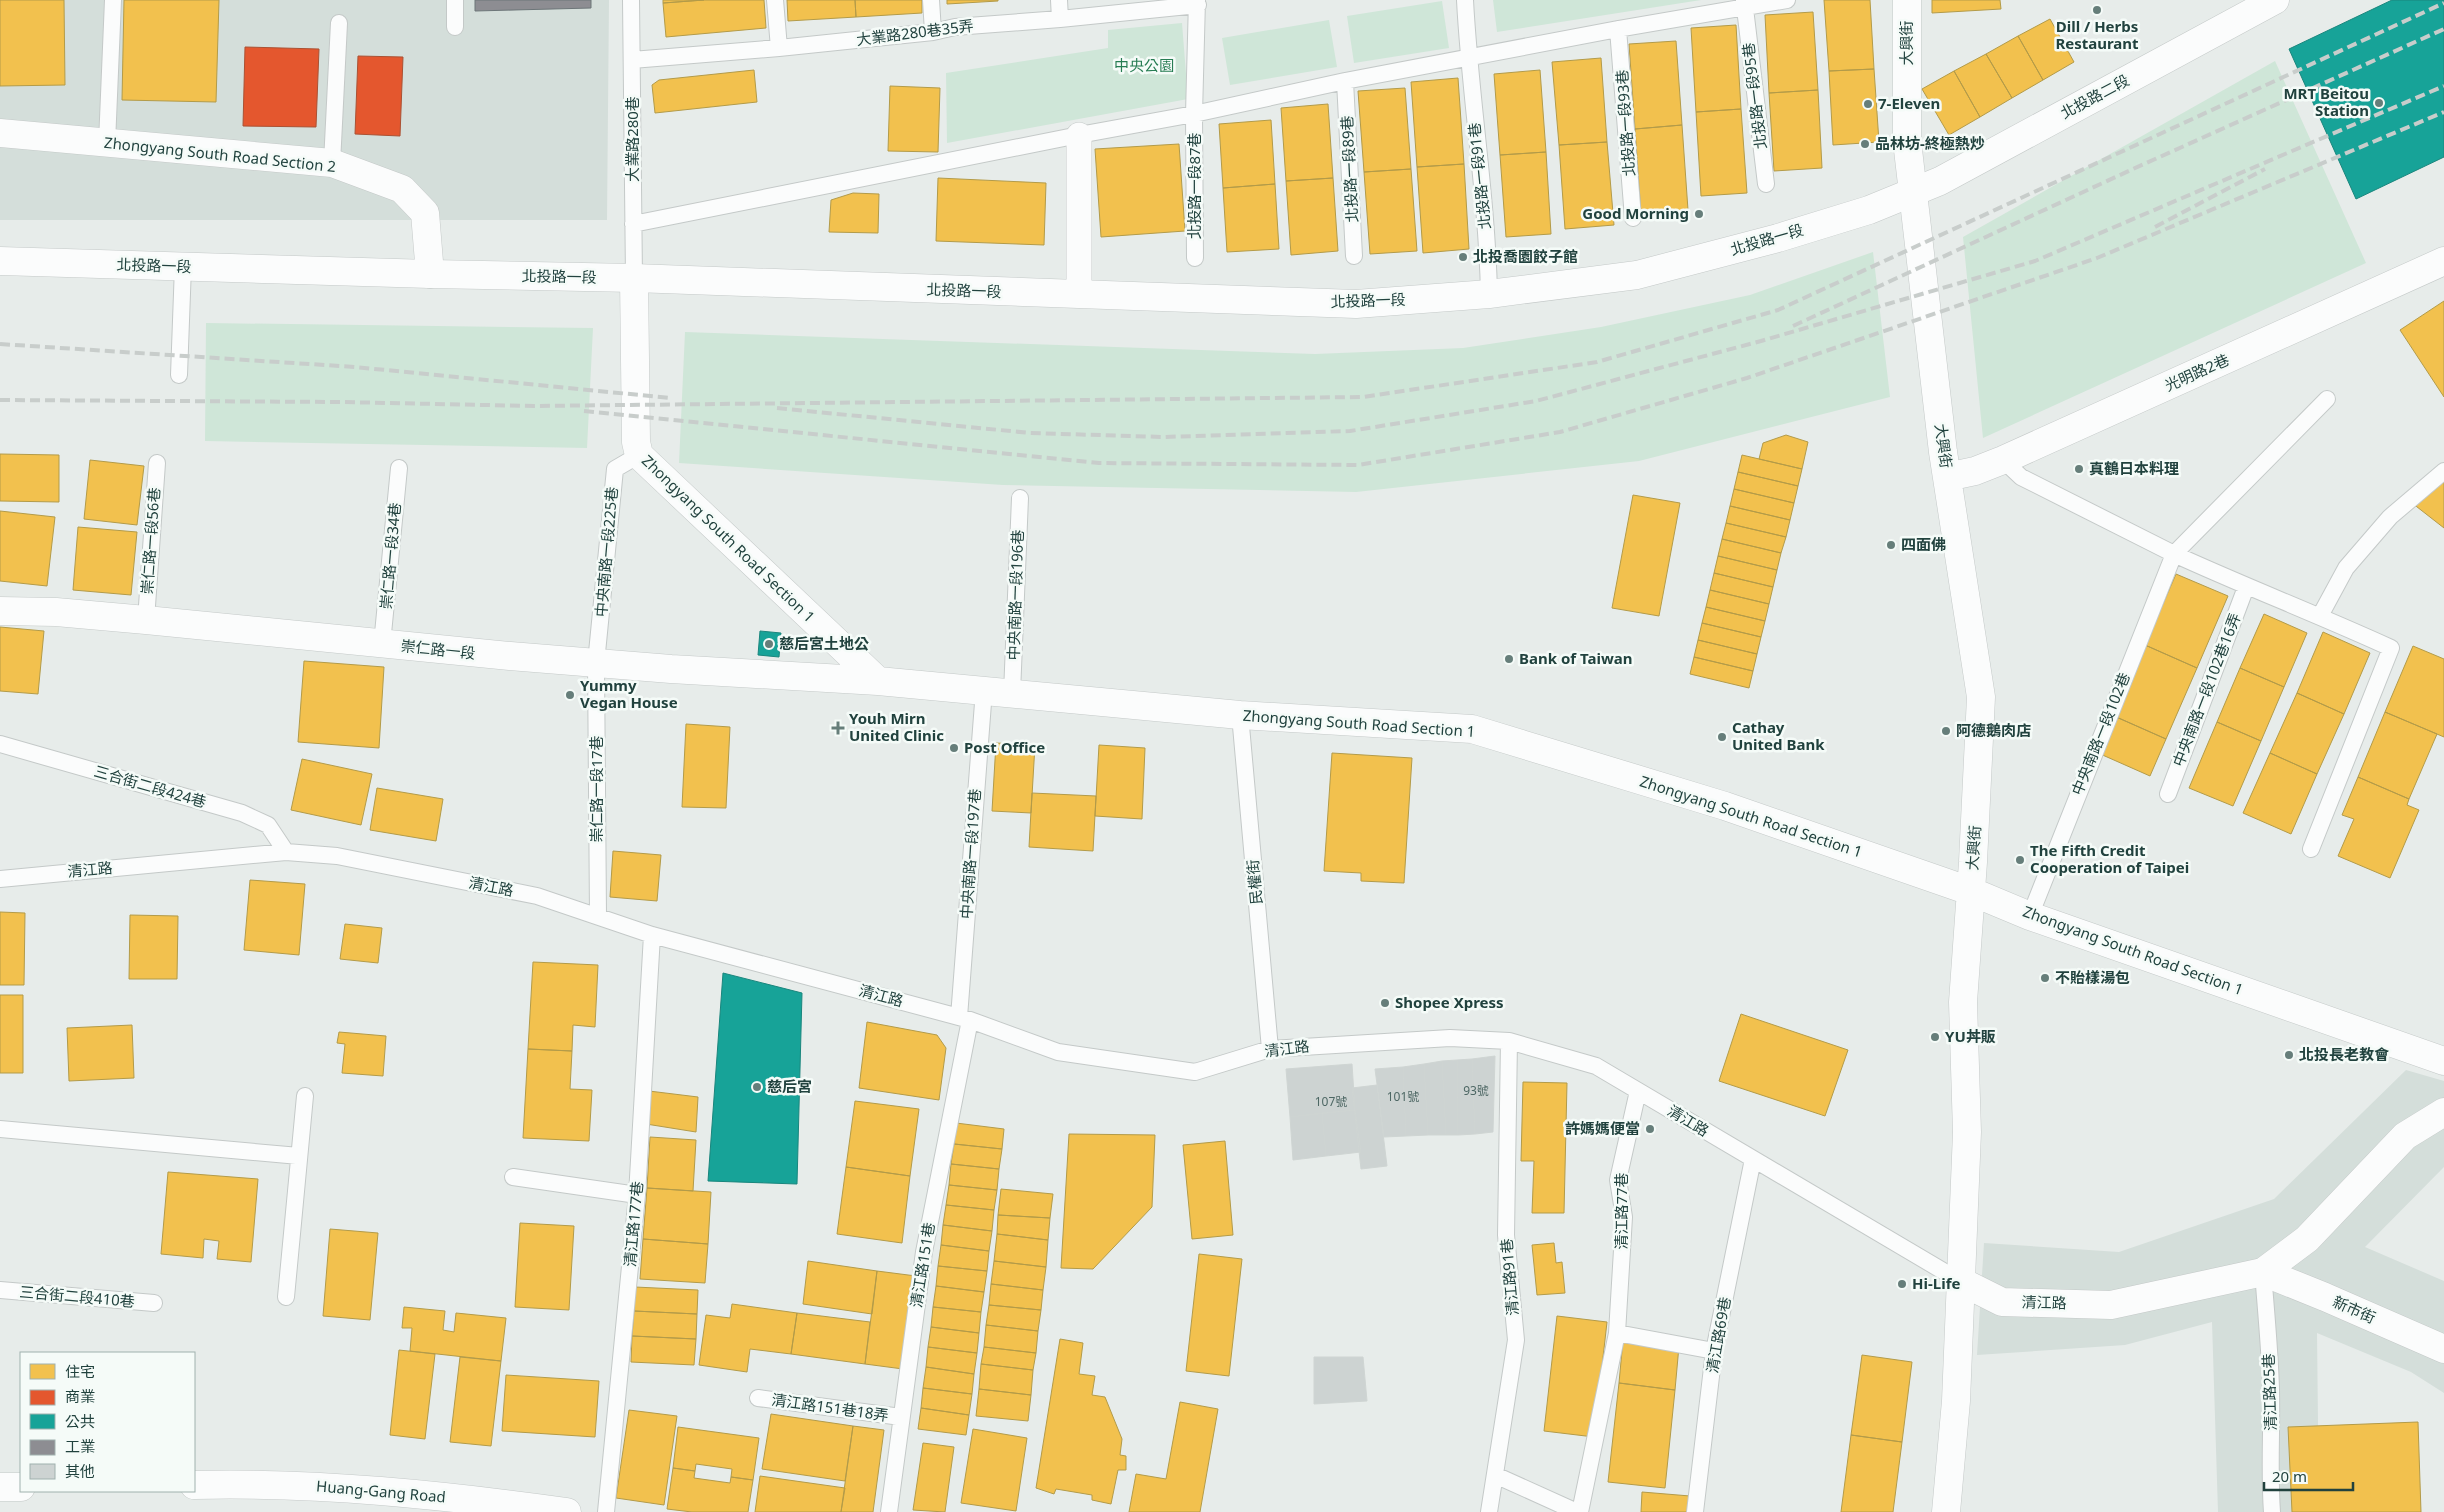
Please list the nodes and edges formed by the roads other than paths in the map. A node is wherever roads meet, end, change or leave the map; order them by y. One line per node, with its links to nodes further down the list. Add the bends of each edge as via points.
1 (113, 0): 25 (lane)
2 (455, 0): 15 (lane)
3 (630, 0): 20 (lane, 大業路280巷)
4 (775, 0): 18 (lane)
5 (931, 0): 17 (lane)
6 (1059, 0): 13 (lane)
7 (1465, 0): 19 (lane, 北投路一段91巷)
8 (1787, 0): 12 (lane)
9 (1907, 0): 28 (street, 大興街, via 1907,141)
10 (2274, 0): 28 (street, 北投路二段, via 1940,181)
11 (1197, 3): 13 (lane, 大業路280巷35弄); 22 (lane, 北投路一段87巷)
12 (1744, 4): 16 (lane); 27 (lane, 北投路一段95巷)
13 (1060, 20): 17 (lane, 大業路280巷35弄, via 954,27)
14 (339, 23): 26 (lane)
15 (455, 27)
16 (1618, 29): 19 (lane); 29 (lane, 北投路一段93巷)
17 (933, 32): 18 (lane, 大業路280巷35弄)
18 (779, 48): 20 (lane, 大業路280巷35弄)
19 (1468, 59): 21 (lane); 38 (lane, 北投路一段91巷, via 1488,251)
20 (632, 60): 30 (lane, 大業路280巷)
21 (1345, 81): 22 (lane); 31 (lane, 北投路一段89巷)
22 (1194, 114): 24 (lane); 32 (lane, 北投路一段87巷)
23 (0, 133): 25 (street, Zhongyang South Road Section 2)
24 (1079, 134): 30 (lane); 39 (street)
25 (107, 143): 26 (street, Zhongyang South Road Section 2)
26 (332, 163): 36 (street, Zhongyang South Road Section 2, via 402,189 425,213)
27 (1766, 184)
28 (1913, 192): 38 (street, 北投路一段, via 1868,210 1778,238 1637,274); 47 (street, 大興街)
29 (1633, 218)
30 (633, 224): 37 (lane, 大業路280巷)
31 (1354, 256)
32 (1195, 258)
33 (0, 261): 35 (street, 北投路一段)
34 (2444, 261): 43 (street, 光明路2巷)
35 (183, 266): 36 (street, 北投路一段); 40 (lane)
36 (430, 274): 37 (street, 北投路一段)
37 (634, 278): 39 (street, 北投路一段); 42 (street, Zhongyang South Road Section 1)
38 (1489, 294): 39 (street, 北投路一段, via 1356,304)
39 (1079, 295)
40 (179, 375)
41 (2327, 399): 49 (lane, 中央南路一段102巷)
42 (638, 455): 55 (lane, 中央南路一段225巷, via 615,468); 56 (street, Zhongyang South Road Section 1)
43 (2003, 460): 47 (street, 光明路2巷); 49 (lane, via 2021,476)
44 (157, 463): 53 (lane, 崇仁路一段56巷)
45 (399, 468): 54 (lane, 崇仁路一段34巷)
46 (2444, 471): 52 (lane, via 2390,517 2352,560)
47 (1947, 477): 65 (street, 大興街, via 1981,698)
48 (1020, 498): 58 (lane, 中央南路一段196巷)
49 (2174, 554): 50 (lane); 67 (lane, 中央南路一段102巷)
50 (2246, 587): 52 (lane); 61 (lane, 中央南路一段102巷16弄)
51 (0, 611): 53 (street, 崇仁路一段)
52 (2320, 616): 62 (lane, via 2391,648)
53 (146, 620): 54 (street, 崇仁路一段)
54 (382, 644): 55 (street, 崇仁路一段)
55 (596, 663): 56 (street, 崇仁路一段); 66 (lane, 崇仁路一段17巷)
56 (878, 680): 57 (street, Zhongyang South Road Section 1)
57 (984, 690): 58 (street, Zhongyang South Road Section 1); 69 (lane, 中央南路一段197巷)
58 (1012, 693): 59 (street, Zhongyang South Road Section 1)
59 (1240, 715): 65 (street, Zhongyang South Road Section 1, via 1472,730 1725,806); 71 (lane, 民權街)
60 (0, 744): 63 (lane, 三合街二段424巷, via 242,813 268,825)
61 (2168, 794)
62 (2311, 850)
63 (286, 852): 64 (lane, 清江路); 66 (lane, 清江路, via 337,856 518,892)
64 (0, 878)
65 (1970, 891): 67 (street, Zhongyang South Road Section 1); 82 (street, 大興街, via 1963,1002 1967,1132)
66 (598, 915): 68 (lane, 清江路)
67 (2030, 916): 72 (street, Zhongyang South Road Section 1)
68 (652, 935): 69 (lane, 清江路); 80 (lane, 清江路177巷)
69 (964, 1018): 71 (lane, 清江路, via 1058,1052 1195,1072); 90 (lane, 清江路151巷, via 924,1252)
70 (1509, 1040): 71 (lane, 清江路, via 1450,1038); 73 (lane, 清江路, via 1596,1066); 91 (lane, 清江路91巷, via 1506,1235 1516,1340)
71 (1270, 1049)
72 (2444, 1061)
73 (1638, 1091): 78 (lane, 清江路); 86 (lane, 清江路77巷, via 1618,1180 1624,1217)
74 (304, 1096): 77 (lane)
75 (2444, 1112): 81 (street, 清江路, via 2405,1136 2307,1239)
76 (0, 1129): 77 (lane)
77 (299, 1156): 84 (lane)
78 (1753, 1159): 82 (lane, 清江路); 88 (lane, 清江路69巷)
79 (513, 1177): 80 (lane)
80 (637, 1194): 96 (lane, 清江路177巷)
81 (2263, 1272): 82 (street, 清江路, via 2111,1305 2002,1302); 87 (street, 新市街); 102 (lane, 清江路25巷, via 2271,1388)
82 (1960, 1281): 101 (street, 大興街, via 1956,1401)
83 (0, 1290): 85 (lane, 三合街二段410巷)
84 (286, 1296)
85 (154, 1303)
86 (1617, 1333): 88 (lane); 99 (lane, 清江路77巷)
87 (2444, 1350)
88 (1714, 1352): 100 (lane, 清江路69巷)
89 (758, 1398): 90 (lane, 清江路151巷18弄)
90 (901, 1417): 97 (lane, 清江路151巷)
91 (1495, 1475): 98 (lane, 清江路91巷); 99 (lane)
92 (195, 1485): 95 (street, Huang-Gang Road, via 267,1483 348,1487)
93 (0, 1487): 94 (street)
94 (20, 1487)
95 (567, 1512)
96 (606, 1512)
97 (889, 1512)
98 (1489, 1512)
99 (1578, 1512)
100 (1695, 1512)
101 (1946, 1512)
102 (2272, 1512)

